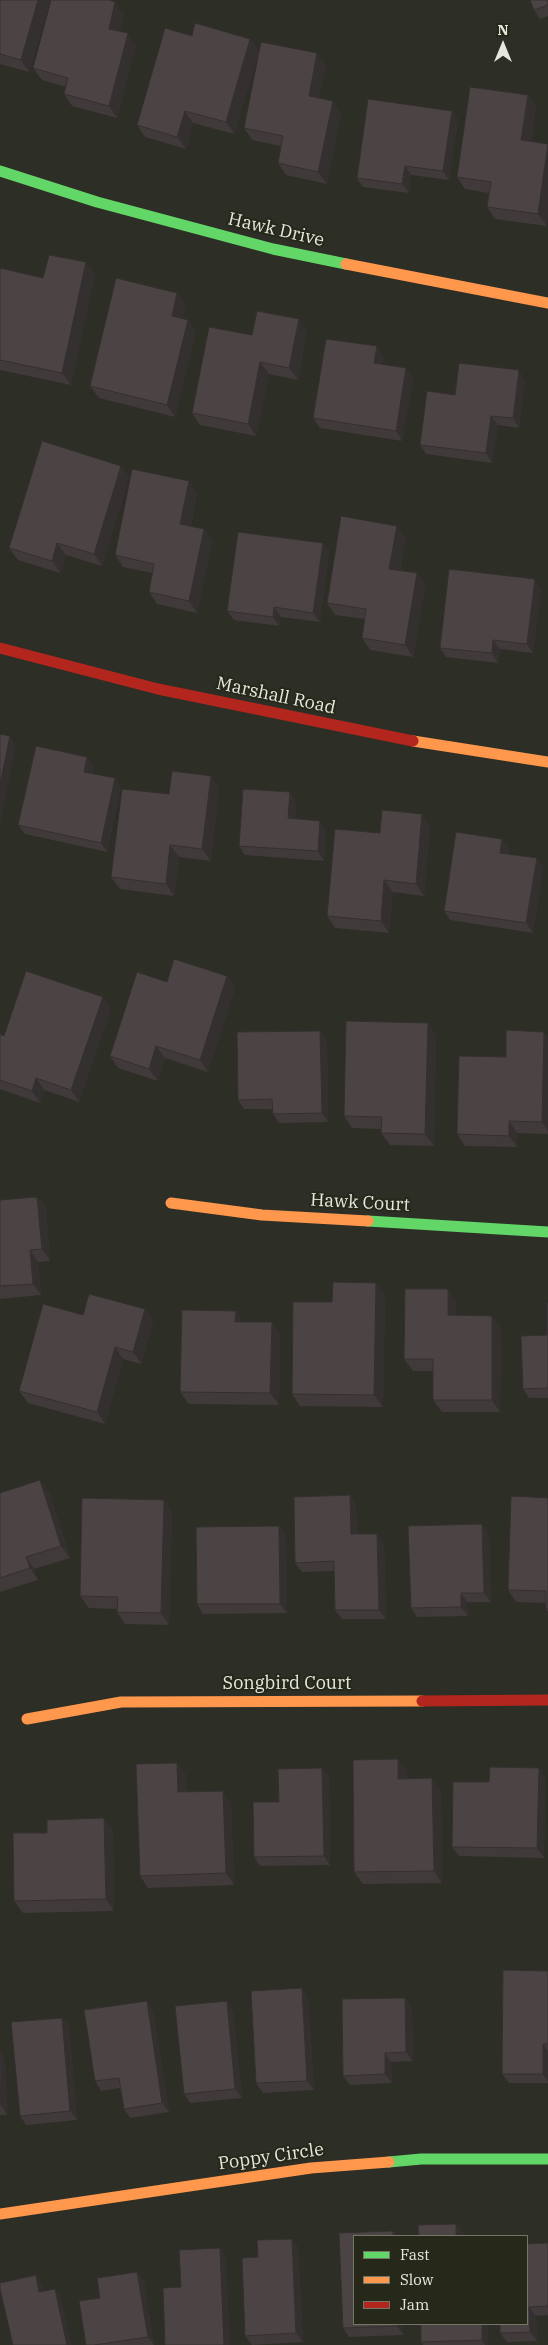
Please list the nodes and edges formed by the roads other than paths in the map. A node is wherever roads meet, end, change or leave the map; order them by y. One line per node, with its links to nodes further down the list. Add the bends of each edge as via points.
1 (0, 171): 2 (street, Hawk Drive, via 97,202 273,249)
2 (548, 303)
3 (0, 648): 4 (street, Marshall Road, via 158,689 306,720)
4 (548, 762)
5 (171, 1203): 6 (street, Hawk Court, via 262,1215)
6 (548, 1232)
7 (548, 1700): 8 (street, Songbird Court, via 121,1702)
8 (27, 1719)
9 (548, 2159): 10 (street, Poppy Circle, via 421,2159 311,2168)
10 (0, 2214)

